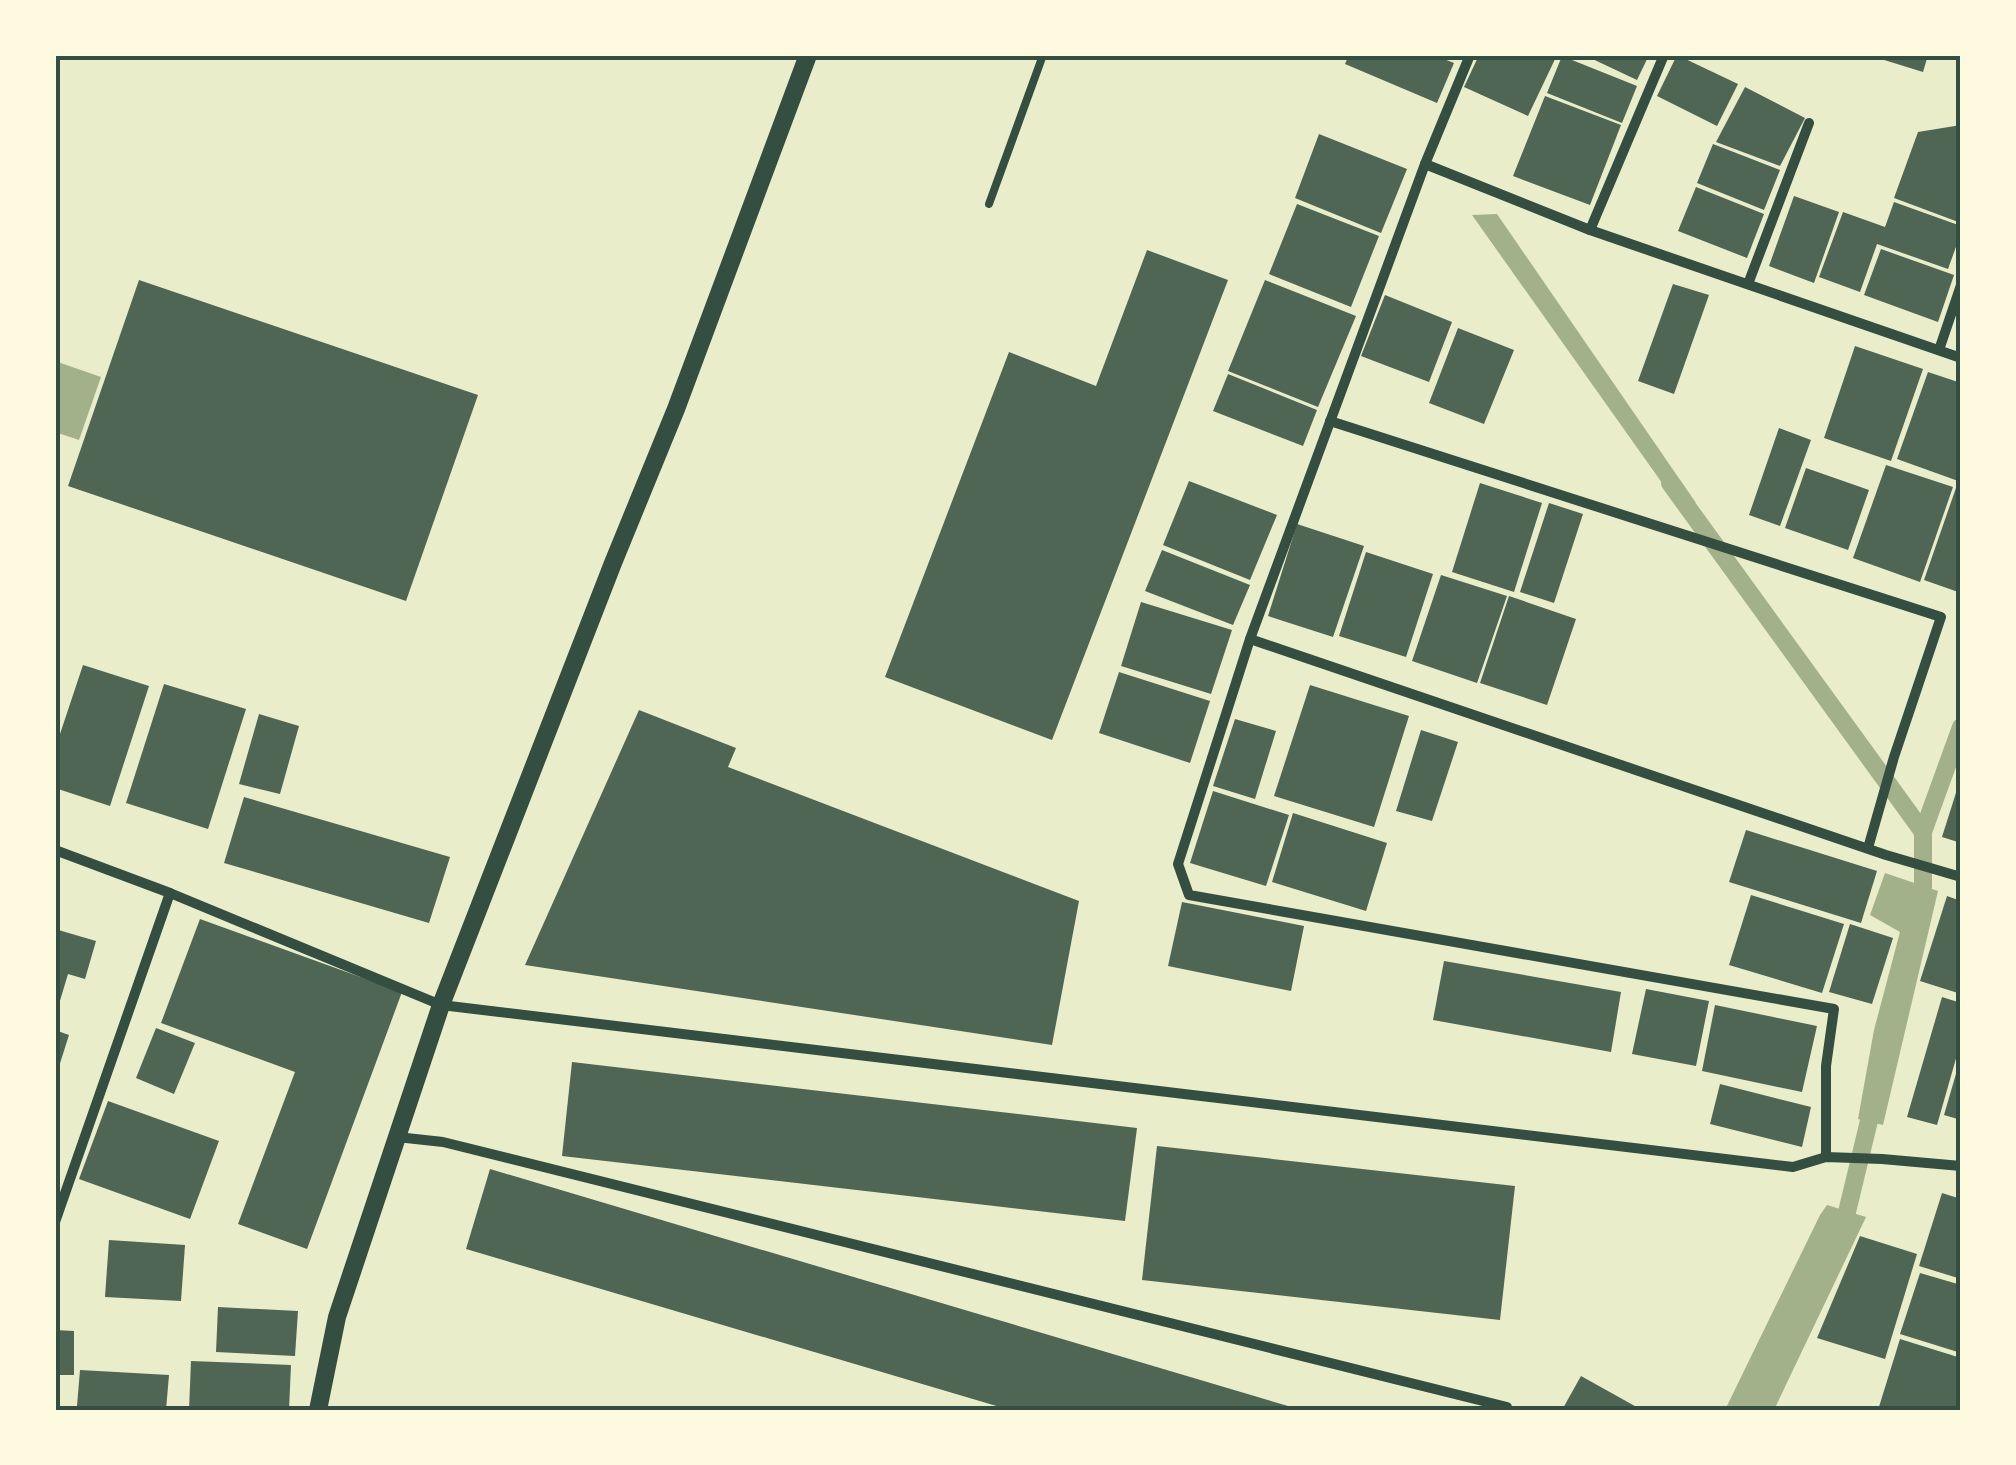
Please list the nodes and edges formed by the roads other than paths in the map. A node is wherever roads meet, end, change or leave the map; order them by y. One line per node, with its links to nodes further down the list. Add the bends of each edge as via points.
1 (808, 55): 19 (street)
2 (1043, 55): 7 (lane)
3 (1470, 55): 6 (street)
4 (1664, 55): 8 (street)
5 (1810, 122): 9 (street)
6 (1425, 164): 8 (street); 13 (street)
7 (989, 204)
8 (1590, 230): 9 (street)
9 (1748, 284): 11 (street)
10 (1961, 284): 11 (street)
11 (1939, 350): 12 (street)
12 (1961, 358)
13 (1330, 421): 14 (street); 15 (street, via 1941,617)
14 (1250, 638): 15 (street); 21 (street, via 1178,864 1189,895 1834,1009)
15 (1868, 848): 17 (street)
16 (55, 850): 18 (street)
17 (1956, 875)
18 (170, 892): 19 (street); 23 (street)
19 (441, 1005): 20 (street); 21 (street, via 1793,1167)
20 (396, 1136): 24 (street, via 338,1317); 25 (street, via 463,1147)
21 (1826, 1157): 22 (street)
22 (1961, 1166)
23 (55, 1222)
24 (318, 1410)
25 (1505, 1410)

